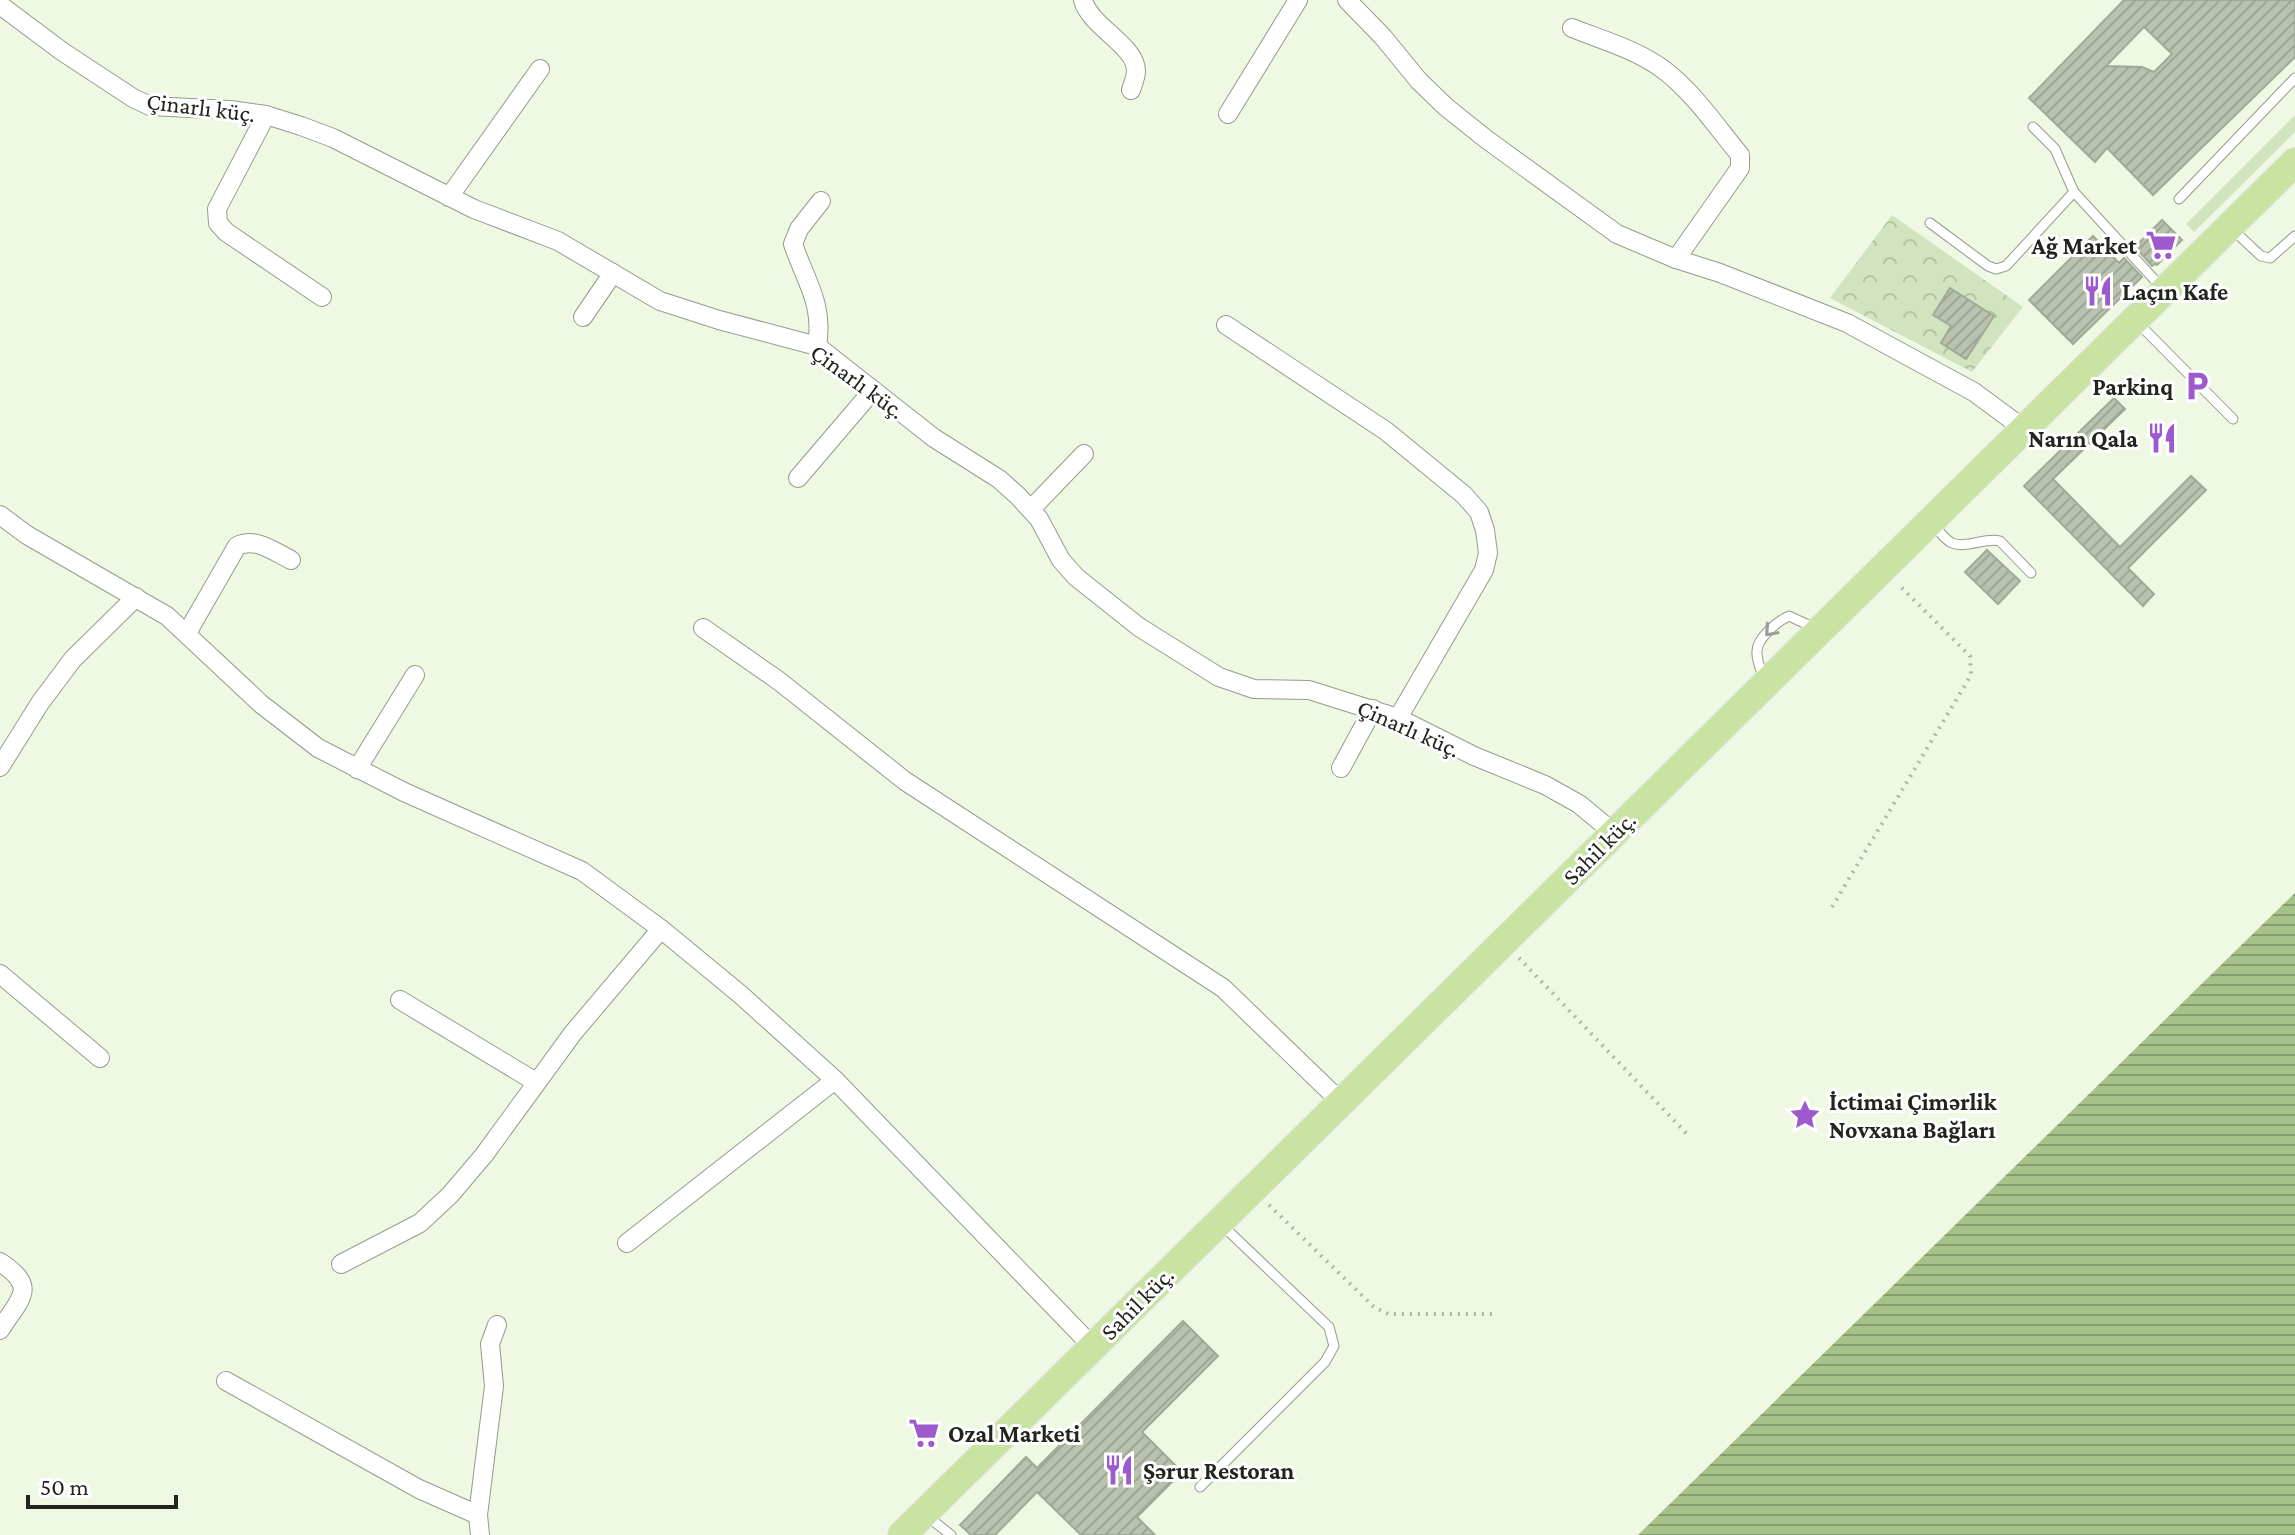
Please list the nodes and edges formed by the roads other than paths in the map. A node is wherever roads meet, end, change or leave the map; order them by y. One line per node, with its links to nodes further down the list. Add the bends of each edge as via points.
1 (1083, 0): 8 (street, via 1086,11 1130,54 1136,69)
2 (1298, 0): 9 (street)
3 (1347, 0): 20 (street, via 1419,81 1486,139 1617,234)
4 (0, 5): 10 (street, Çinarlı küç., via 150,106)
5 (1572, 28): 20 (street, via 1663,69 1740,155 1740,168)
6 (540, 69): 14 (street)
7 (2295, 78): 15 (lane)
8 (1131, 90)
9 (1228, 114)
10 (266, 115): 14 (street, Çinarlı küç., via 333,138); 23 (street, via 217,209 218,223)
11 (2033, 127): 13 (lane, via 2055,149)
12 (2295, 162): 18 (main road, Sahil küç.)
13 (2074, 192): 17 (lane, via 2006,266 1996,269); 22 (lane)
14 (449, 197): 21 (street, Çinarlı küç., via 558,241)
15 (2179, 199)
16 (821, 201): 27 (street, via 793,244 819,309)
17 (1930, 223)
18 (2230, 226): 19 (lane, via 2261,256 2270,258); 22 (main road, Sahil küç.)
19 (2295, 236)
20 (1676, 259): 30 (street, via 1847,323 1974,392)
21 (613, 273): 24 (street); 27 (street, Çinarlı küç., via 660,301)
22 (2165, 291): 25 (main road, Sahil küç.)
23 (322, 297)
24 (583, 317)
25 (2135, 320): 29 (lane); 30 (main road, Sahil küç.)
26 (1226, 325): 43 (street, via 1386,431 1479,512 1488,553 1484,570)
27 (817, 346): 28 (street, Çinarlı küç.)
28 (873, 390): 32 (street); 33 (street, Çinarlı küç., via 934,438 999,479)
29 (2233, 419)
30 (2024, 429): 35 (main road, Sahil küç.)
31 (1084, 454): 33 (street)
32 (798, 478)
33 (1031, 509): 42 (street, Çinarlı küç., via 1076,577 1139,627 1219,677 1254,689 1309,690)
34 (0, 515): 38 (street)
35 (1930, 522): 37 (lane, via 1951,543 2000,541); 47 (main road, Sahil küç.)
36 (291, 560): 40 (street, via 257,543 237,546)
37 (2031, 573)
38 (136, 597): 40 (street); 44 (street, via 73,659)
39 (703, 628): 54 (street, via 905,781 1223,988)
40 (187, 633): 46 (street, via 293,731)
41 (415, 675): 46 (street)
42 (1373, 709): 43 (street, Çinarlı küç.); 45 (street)
43 (1398, 718): 47 (street, Çinarlı küç., via 1545,785)
44 (0, 767)
45 (1341, 768)
46 (357, 769): 48 (street, via 582,871)
47 (1614, 833): 54 (main road, Sahil küç.)
48 (661, 929): 52 (street); 53 (street)
49 (0, 974): 51 (street)
50 (400, 1000): 53 (street)
51 (100, 1058)
52 (835, 1080): 56 (street); 61 (street)
53 (536, 1082): 58 (street, via 450,1195 420,1223)
54 (1341, 1102): 55 (main road, Sahil küç.)
55 (1219, 1222): 61 (main road, Sahil küç.); 63 (lane, via 1329,1327 1334,1346 1325,1362)
56 (627, 1243)
57 (0, 1262): 60 (street, via 23,1284 23,1293)
58 (341, 1264)
59 (497, 1325): 65 (street, via 490,1344 494,1386)
60 (0, 1330)
61 (1093, 1347): 64 (main road, Sahil küç.)
62 (226, 1381): 65 (street, via 419,1489)
63 (1200, 1487)
64 (924, 1513): 67 (main road, Sahil küç.); 68 (lane)
65 (478, 1515): 66 (street)
66 (480, 1535)
67 (902, 1535)
68 (951, 1535)

